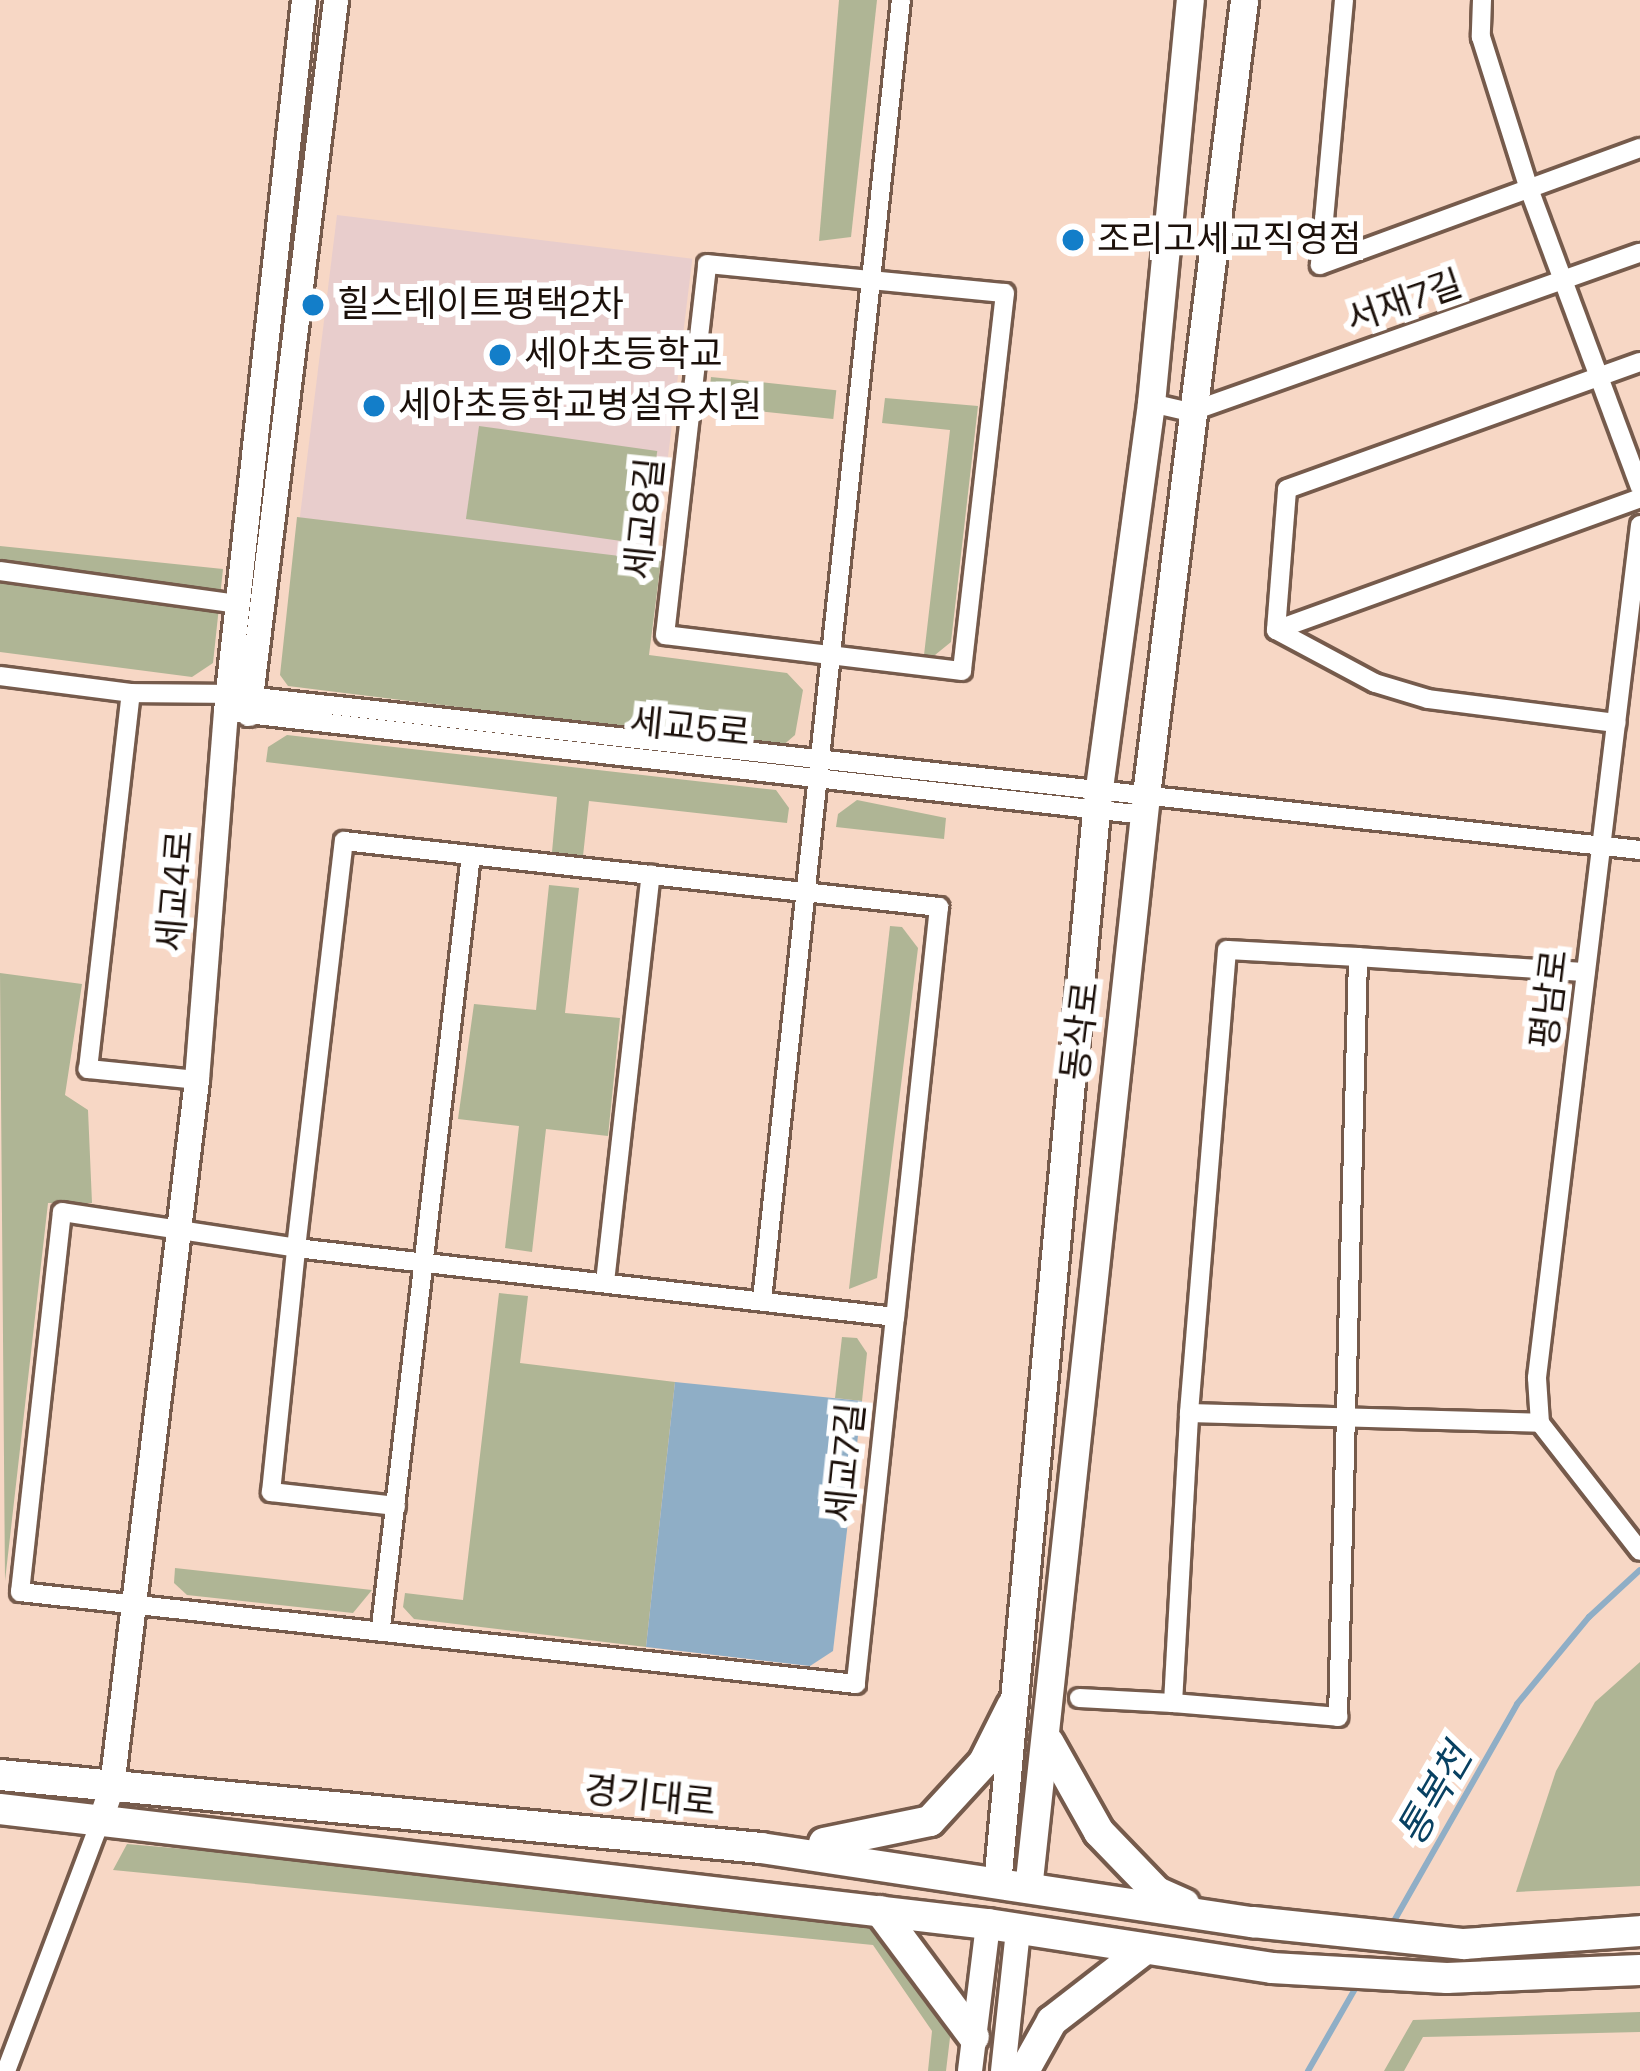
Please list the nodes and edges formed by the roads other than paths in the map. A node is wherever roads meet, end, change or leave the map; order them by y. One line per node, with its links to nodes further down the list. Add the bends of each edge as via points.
1 (304, 0): 21 (street, 세교4로)
2 (336, 0): 26 (street, 세교4로)
3 (901, 0): 11 (street)
4 (1190, 0): 15 (main road, 동삭로)
5 (1244, 0): 16 (main road, 동삭로)
6 (1344, 0): 9 (street, via 1319,265)
7 (1482, 0): 9 (street, via 1481,37)
8 (1640, 148): 9 (street)
9 (1528, 186): 12 (street)
10 (1640, 254): 12 (street, 서재7길)
11 (869, 280): 23 (street); 23 (street, 세교8길, via 1005,293 962,671); 23 (street, 세교8길, via 707,264 665,635)
12 (1562, 282): 14 (street); 16 (street, 서재7길)
13 (1640, 362): 14 (street)
14 (1598, 377): 17 (street); 22 (street, via 1287,489)
15 (1151, 403): 16 (street); 29 (main road, 동삭로)
16 (1190, 412): 30 (main road, 동삭로)
17 (1640, 487)
18 (1640, 498): 22 (street)
19 (1640, 525): 27 (street, 평남로)
20 (0, 571): 21 (street)
21 (239, 604): 26 (street, 세교4로)
22 (1276, 630): 27 (street, via 1376,683 1428,700)
23 (830, 654): 28 (street)
24 (0, 676): 25 (street, 세교5로)
25 (131, 694): 26 (street, 세교5로); 38 (street, via 88,1069)
26 (238, 705): 28 (street, 세교5로); 38 (street, 세교4로)
27 (1616, 723): 31 (street, 평남로)
28 (818, 768): 29 (street, 세교5로); 35 (street)
29 (1098, 799): 30 (street, 세교5로); 55 (main road, 동삭로)
30 (1146, 805): 31 (street, 세교5로); 56 (main road, 동삭로)
31 (1601, 846): 32 (street, 세교5로); 37 (street, 평남로)
32 (1640, 850)
33 (471, 855): 34 (street, 세교7길); 40 (street, 세교7길, via 344,841); 41 (street)
34 (651, 875): 35 (street, 세교7길); 42 (street)
35 (805, 892): 43 (street); 44 (street, 세교7길, via 939,907)
36 (1358, 957): 37 (street); 45 (street, via 1227,950); 46 (street)
37 (1586, 972): 47 (street, 평남로, via 1538,1378)
38 (197, 1080): 39 (street, 세교4로)
39 (177, 1232): 40 (street); 50 (street, via 62,1212); 51 (street, 세교4로)
40 (296, 1248): 41 (street); 48 (street, 세교7길, via 272,1492)
41 (424, 1261): 42 (street); 48 (street)
42 (605, 1282): 43 (street)
43 (762, 1300): 44 (street)
44 (895, 1317): 52 (street, 세교7길, via 856,1684)
45 (1189, 1413): 46 (street); 54 (street)
46 (1342, 1416): 47 (street); 54 (street, via 1338,1717)
47 (1540, 1424): 49 (street)
48 (395, 1506): 52 (street)
49 (1640, 1551)
50 (10, 1590): 51 (street, 세교7길)
51 (134, 1607): 52 (street, 세교7길); 58 (street, 세교4로)
52 (380, 1627)
53 (1078, 1698): 54 (street)
54 (1173, 1703)
55 (1012, 1706): 61 (main road, via 984,1762 930,1821 860,1840); 62 (main road, 동삭로)
56 (1049, 1743): 63 (main road, 동삭로); 65 (main road, via 1075,1800 1126,1865 1157,1892)
57 (0, 1774): 58 (main road, 경기대로)
58 (112, 1787): 60 (street, 세교4로); 61 (main road, 경기대로)
59 (0, 1809): 60 (main road)
60 (100, 1822): 64 (main road); 71 (street)
61 (761, 1848): 62 (main road, 경기대로)
62 (997, 1884): 63 (main road, 경기대로); 66 (main road)
63 (1028, 1889): 65 (main road, 경기대로); 66 (main road, 동삭로)
64 (880, 1911): 66 (main road); 70 (main road)
65 (1200, 1912): 67 (main road, 경기대로, via 1464,1943)
66 (1003, 1927): 68 (main road); 70 (street, 동삭로); 73 (street, 동삭로)
67 (1640, 1930)
68 (1145, 1949): 69 (main road, via 1272,1968 1447,1978); 74 (main road, via 1052,2021)
69 (1640, 1970)
70 (974, 2037): 72 (street, 동삭로)
71 (5, 2071)
72 (970, 2071)
73 (1003, 2071)
74 (1024, 2071)

